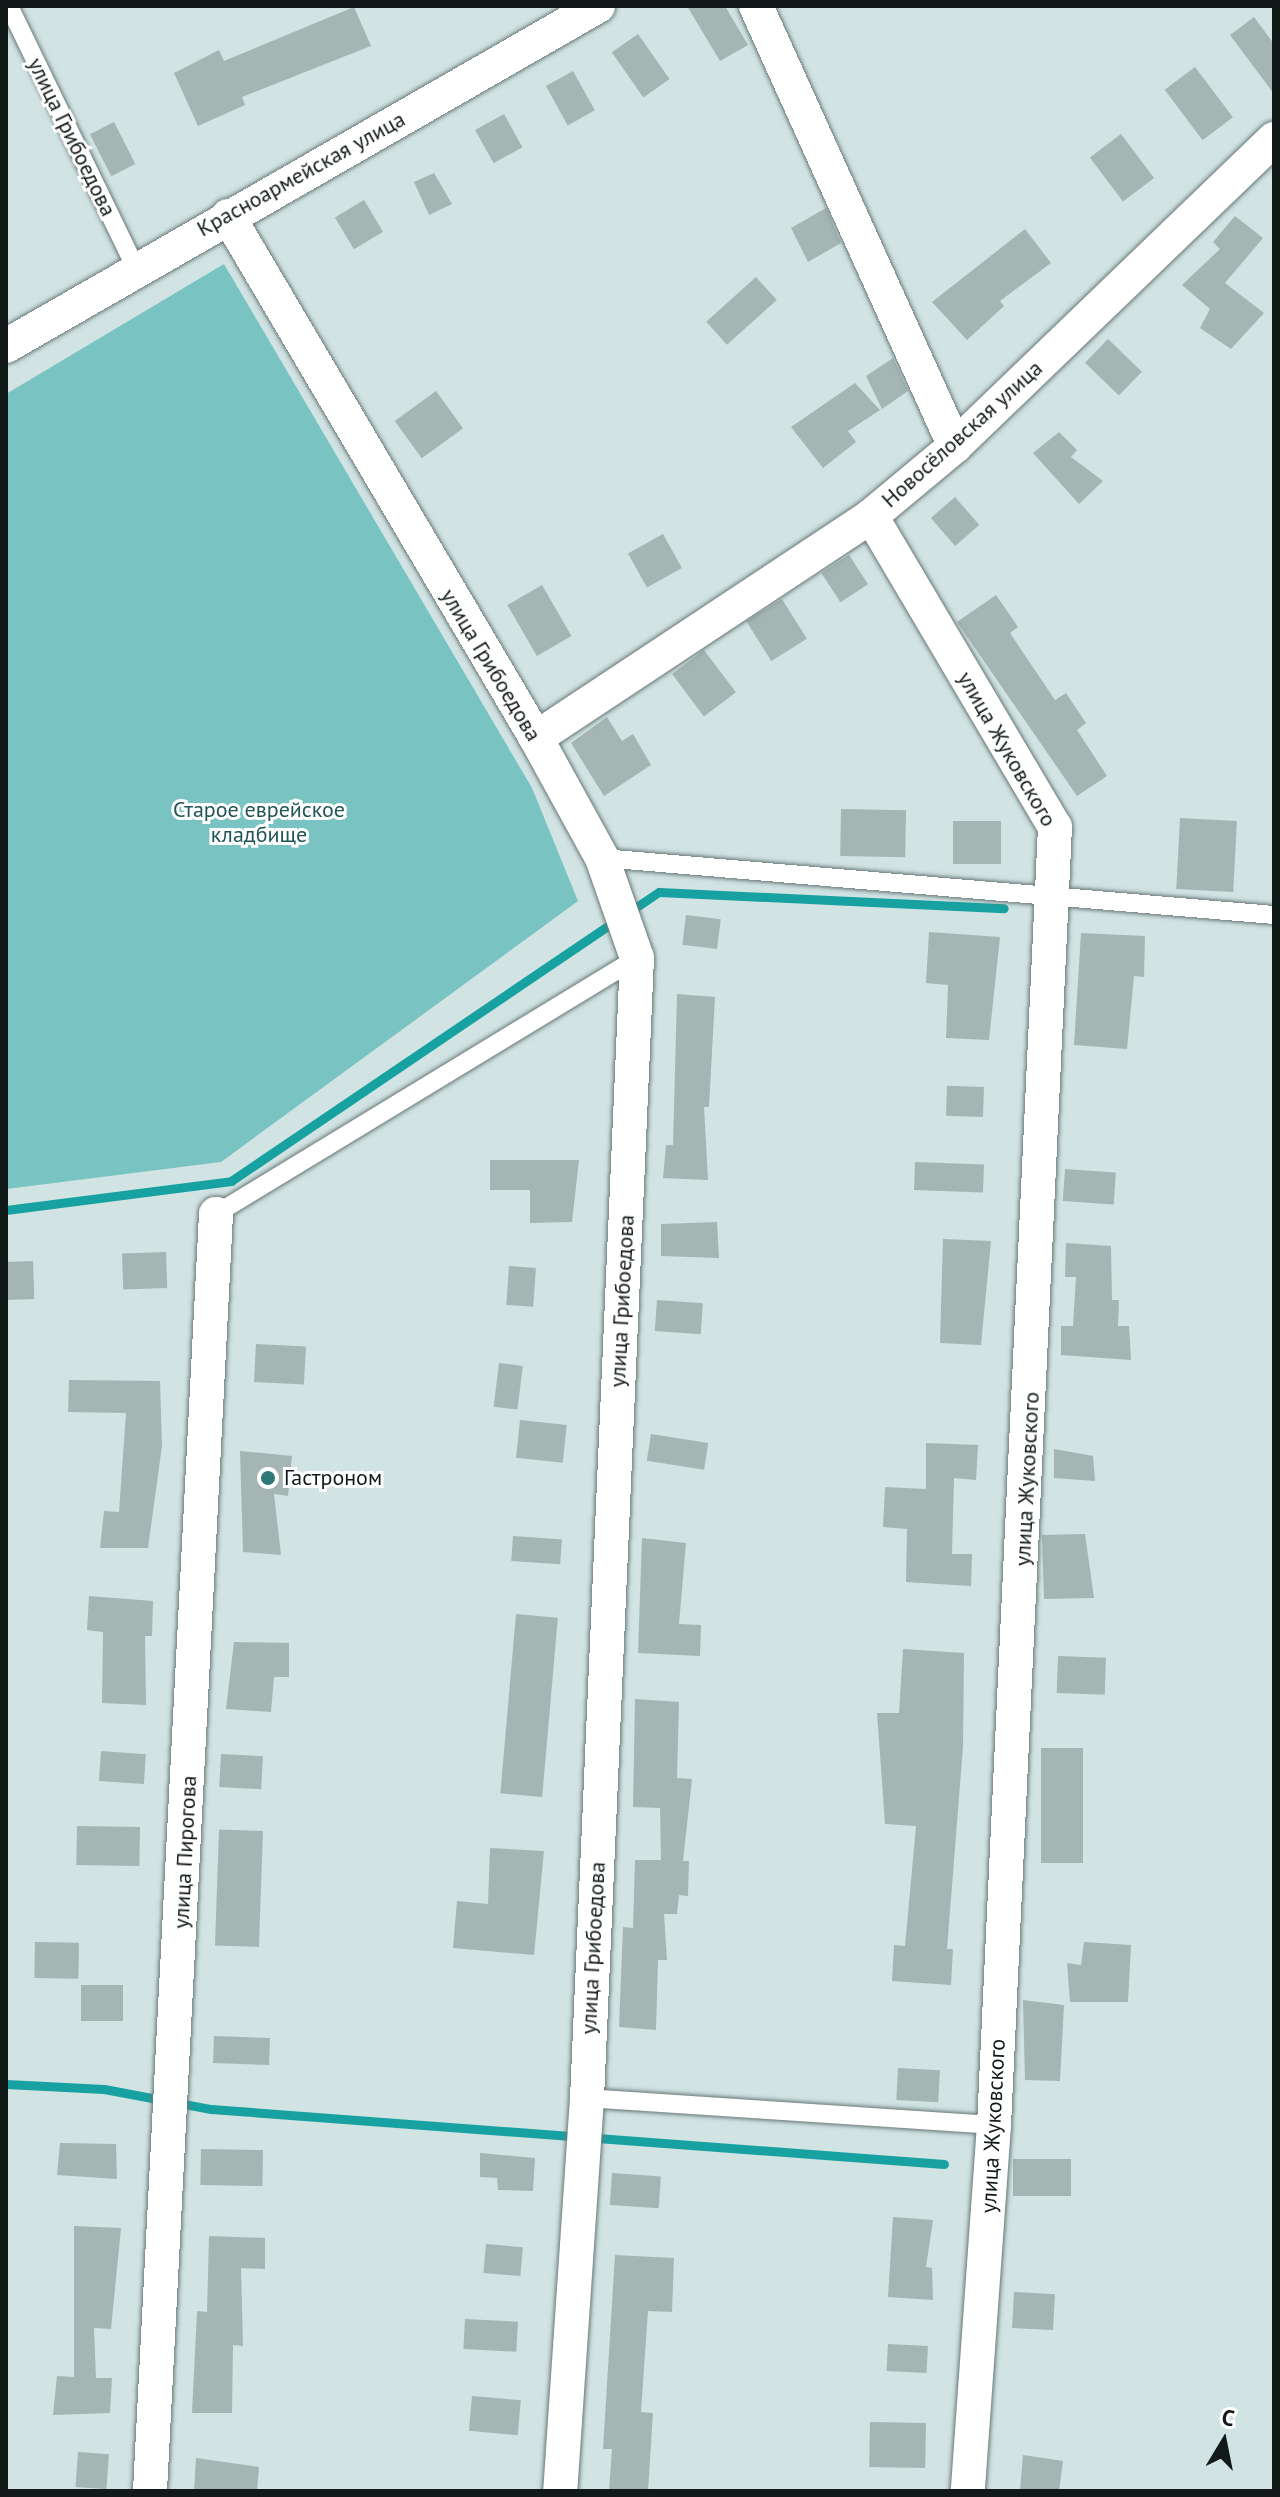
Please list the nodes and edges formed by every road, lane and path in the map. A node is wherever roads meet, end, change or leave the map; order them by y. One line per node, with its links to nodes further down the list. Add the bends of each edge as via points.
1 (9, 6): 6 (lane, улица Грибоедова)
2 (598, 6): 5 (street, Красноармейская улица)
3 (756, 6): 8 (street)
4 (1274, 139): 8 (street, Новосёловская улица)
5 (228, 216): 6 (street, Красноармейская улица); 10 (street, улица Грибоедова)
6 (135, 267): 7 (street, Красноармейская улица)
7 (6, 346)
8 (955, 446): 9 (street, Новосёловская улица)
9 (871, 516): 10 (street, Новосёловская улица); 12 (street, улица Жуковского, via 1055,827)
10 (536, 738): 11 (street, улица Грибоедова)
11 (602, 858): 12 (lane); 14 (street, улица Грибоедова)
12 (1056, 897): 13 (lane); 17 (street, улица Жуковского)
13 (1274, 915)
14 (637, 958): 15 (lane); 16 (street, улица Грибоедова)
15 (216, 1214): 18 (street, улица Пирогова)
16 (587, 2098): 17 (lane); 19 (street, улица Грибоедова)
17 (994, 2125): 20 (street, улица Жуковского)
18 (150, 2491)
19 (560, 2491)
20 (968, 2491)

